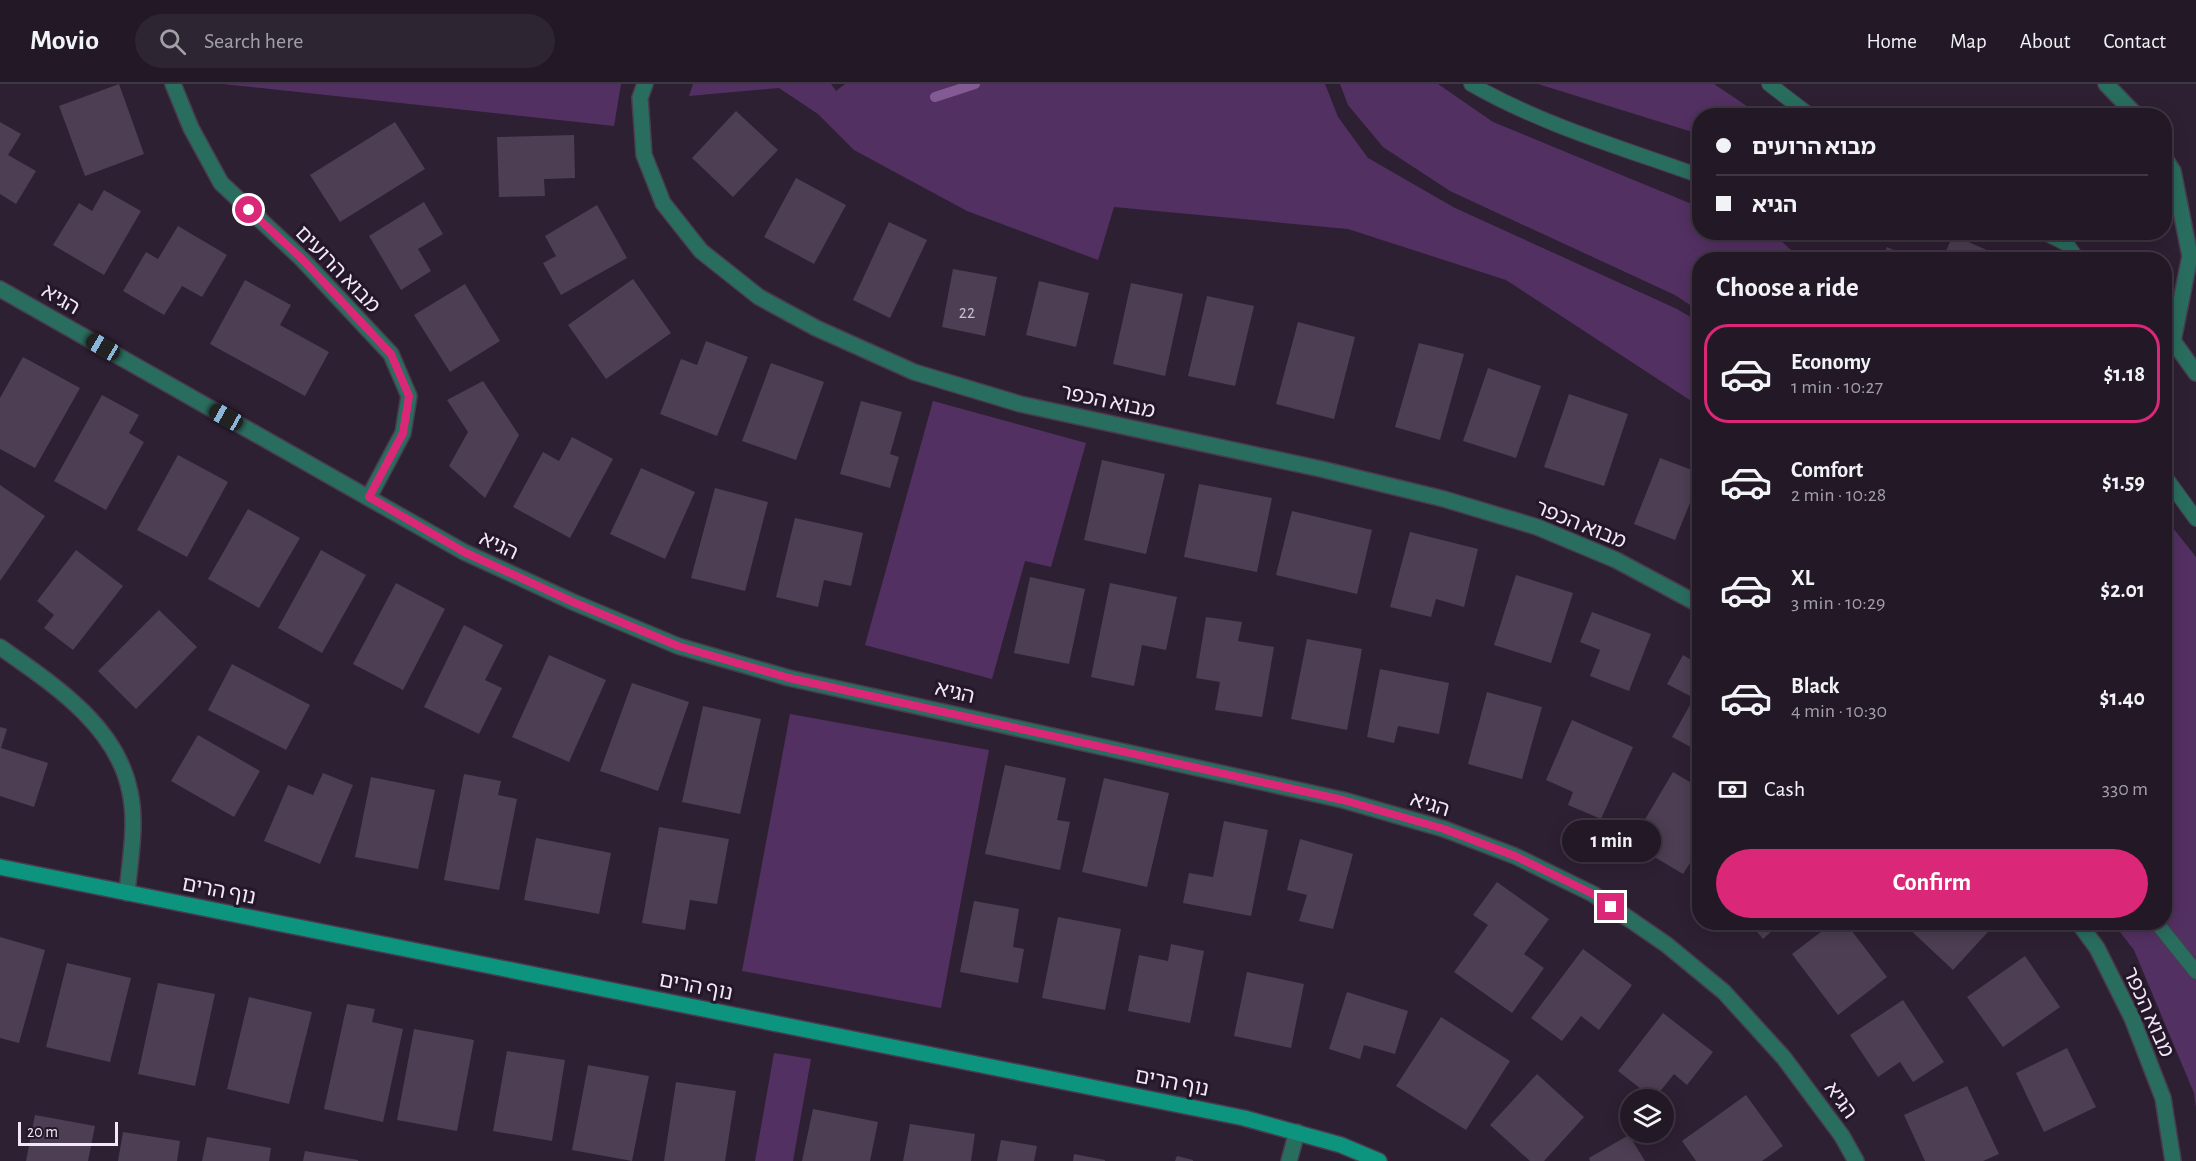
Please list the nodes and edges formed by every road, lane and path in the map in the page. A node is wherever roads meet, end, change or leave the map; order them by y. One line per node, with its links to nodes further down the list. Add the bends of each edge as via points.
1 (173, 84): 15 (street, מבוא הרועים, via 221,183 302,259 391,354 409,396 403,433)
2 (645, 84): 17 (street, מבוא הכפר, via 640,98 644,155 663,203 701,251 759,297 816,327 914,372 1020,404 1321,469 1537,527 1616,560)
3 (1471, 84): 9 (lane, via 1558,125)
4 (1769, 84): 6 (lane)
5 (2106, 84): 7 (street)
6 (1800, 108)
7 (2129, 108)
8 (2172, 169): 13 (street, via 2190,256 2173,341)
9 (1692, 173)
10 (2059, 240): 11 (lane)
11 (2072, 252)
12 (0, 289): 15 (street, הגיא)
13 (2196, 373)
14 (2172, 486): 16 (lane)
15 (369, 497): 27 (street, הגיא, via 464,552 678,646 789,678 1343,800 1444,829 1515,856 1593,894 1667,945 1724,992 1784,1058)
16 (2196, 519)
17 (1692, 601)
18 (0, 647): 20 (street, via 86,713 117,756 130,791 132,829)
19 (0, 867): 20 (street, נוף הרים)
20 (127, 893): 24 (street, נוף הרים, via 1244,1118)
21 (2084, 930): 28 (street, מבוא הכפר, via 2132,1018 2163,1098)
22 (2162, 930): 23 (lane)
23 (2196, 972)
24 (1297, 1132): 25 (street); 26 (street, נוף הרים, via 1341,1144)
25 (1289, 1161)
26 (1379, 1161)
27 (1856, 1161)
28 (2173, 1161)

